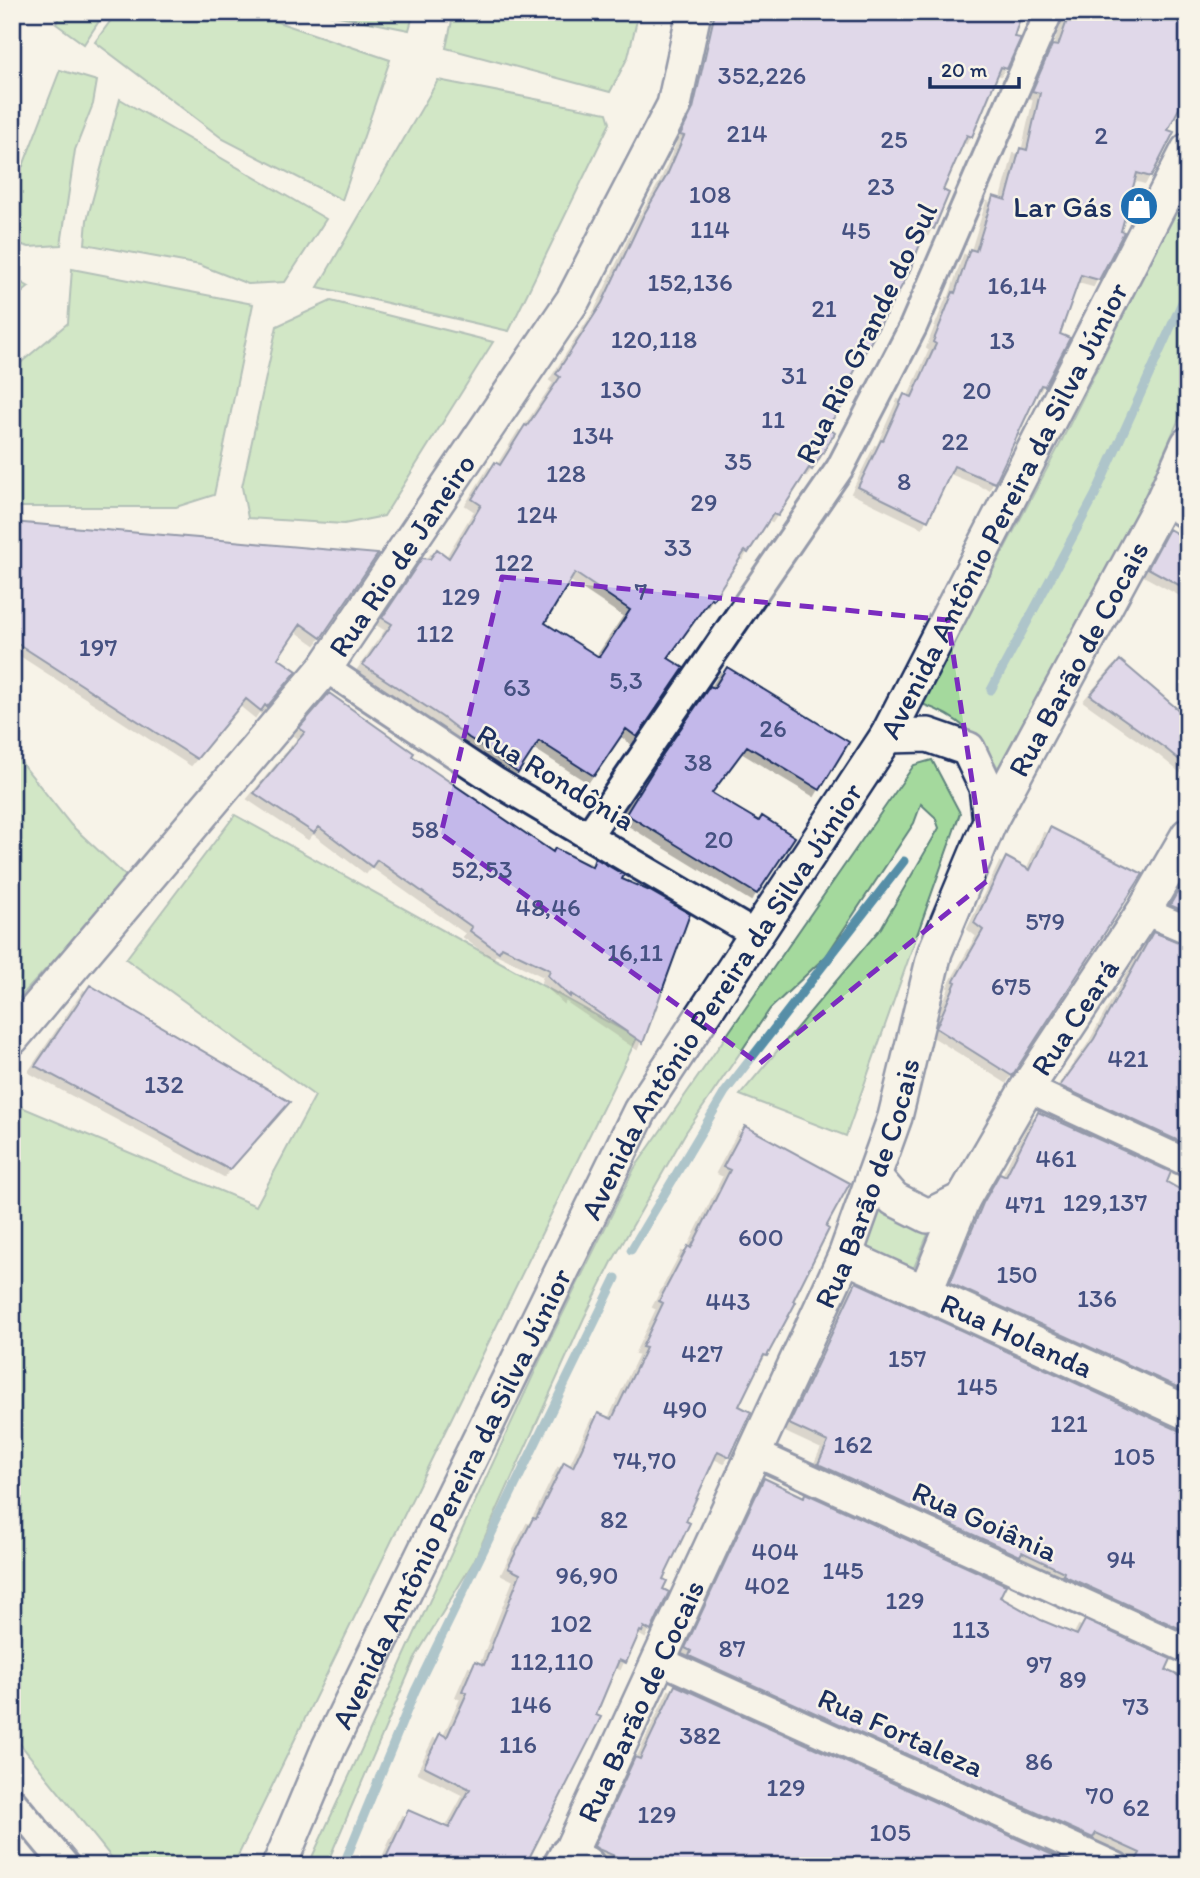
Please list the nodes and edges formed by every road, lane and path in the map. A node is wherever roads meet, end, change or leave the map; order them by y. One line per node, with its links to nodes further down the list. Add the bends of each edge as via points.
1 (694, 12): 6 (street, Rua Rio de Janeiro, via 674,105 573,300)
2 (1049, 12): 10 (street, Rua Rio Grande do Sul, via 913,327 840,468)
3 (1188, 150): 7 (street, Avenida Antônio Pereira da Silva Júnior)
4 (1188, 444): 5 (street, Rua Barão de Cocais)
5 (1175, 508): 8 (street, Rua Barão de Cocais)
6 (325, 668): 10 (street, Rua Rondônia); 14 (street, Rua Rio de Janeiro)
7 (887, 736): 8 (street, via 928,735 968,749 986,787); 13 (street, Avenida Antônio Pereira da Silva Júnior)
8 (990, 821): 17 (street, Rua Barão de Cocais, via 935,952 895,1116)
9 (1188, 835): 11 (street, Rua Ceará)
10 (588, 836): 13 (street, Rua Rondônia)
11 (1144, 911): 12 (street); 15 (street, Rua Ceará)
12 (1188, 930)
13 (756, 935): 28 (street, Avenida Antônio Pereira da Silva Júnior, via 640,1111 329,1747)
14 (12, 1038)
15 (1027, 1088): 16 (street); 18 (street, Rua Ceará)
16 (1188, 1163)
17 (874, 1176): 18 (street, via 894,1199 928,1216); 19 (street, Rua Barão de Cocais)
18 (963, 1199): 20 (street, Rua Ceará)
19 (845, 1256): 20 (street, Rua Holanda); 22 (street, Rua Barão de Cocais)
20 (925, 1293): 21 (street, Rua Holanda)
21 (1188, 1413)
22 (755, 1453): 23 (street, Rua Goiânia); 24 (street, Rua Barão de Cocais)
23 (1188, 1650)
24 (659, 1660): 26 (street, Rua Barão de Cocais); 29 (street, Rua Fortaleza)
25 (12, 1801): 27 (street)
26 (572, 1863)
27 (66, 1866)
28 (279, 1866)
29 (1116, 1866)

